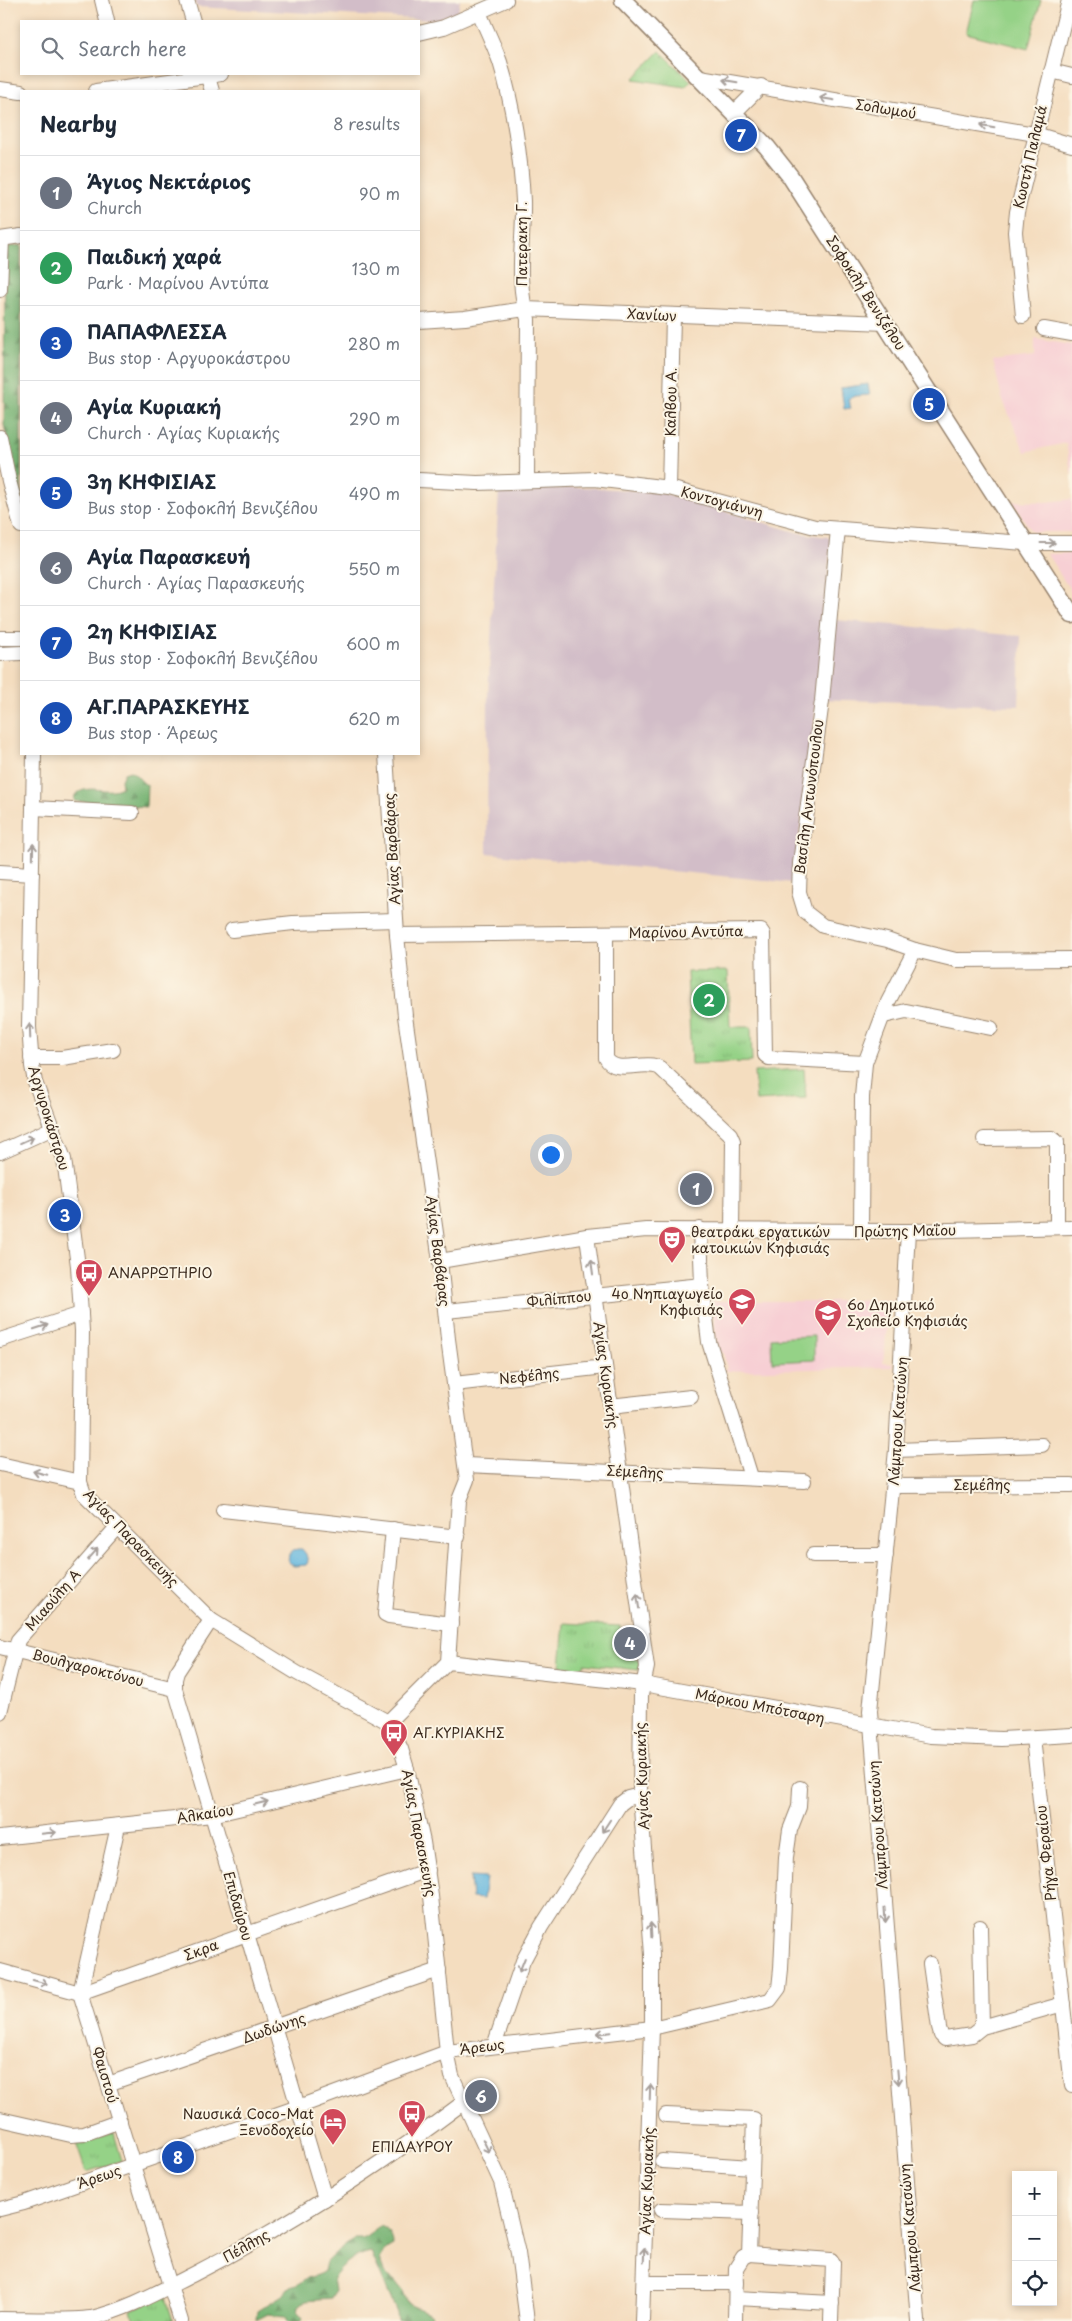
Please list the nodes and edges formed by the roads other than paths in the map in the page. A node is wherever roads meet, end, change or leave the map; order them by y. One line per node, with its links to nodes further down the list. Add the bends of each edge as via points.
1 (102, 0): 7 (street)
2 (187, 0): 8 (street)
3 (506, 0): 6 (street)
4 (623, 0): 14 (main road, Σοφοκλή Βενιζέλου)
5 (1069, 0): 9 (street, Κωστή Παλαμά)
6 (479, 12): 10 (street, via 444,27); 27 (street, Πατερακη Γ., via 500,62 515,136 522,201 521,296)
7 (107, 20)
8 (193, 20)
9 (1067, 30): 11 (street, Κωστή Παλαμά)
10 (420, 33)
11 (1051, 71): 15 (street); 22 (street, Κωστή Παλαμά)
12 (117, 75): 18 (street)
13 (212, 75): 18 (street); 19 (street)
14 (700, 76): 16 (street, Σολωμού, one-way to 14); 21 (main road, Σοφοκλή Βενιζέλου)
15 (1072, 76)
16 (761, 86): 21 (street); 22 (street, Σολωμού, one-way to 16)
17 (0, 89): 20 (street)
18 (120, 90)
19 (212, 90)
20 (20, 92)
21 (734, 113): 31 (main road, Σοφοκλή Βενιζέλου, via 790,176)
22 (1035, 134): 23 (street, Σολωμού); 29 (street, Κωστή Παλαμά, via 1015,232)
23 (1072, 145)
24 (20, 236): 25 (street)
25 (1, 239): 26 (street)
26 (0, 290)
27 (525, 310): 28 (street, Χανίων); 30 (street, Χανίων, via 448,320); 36 (street, Πατερακη Γ., via 528,319)
28 (673, 316): 31 (street, Χανίων); 37 (street, Καλβου Α.)
29 (1023, 316)
30 (420, 320)
31 (886, 323): 40 (main road, Σοφοκλή Βενιζέλου)
32 (1044, 329): 33 (street)
33 (1072, 334)
34 (0, 437): 38 (street)
35 (420, 480): 36 (street, Κοντογιάννη)
36 (527, 481): 37 (street, Κοντογιάννη, via 595,479)
37 (669, 488): 39 (street, Κοντογιάννη, via 815,527)
38 (20, 522)
39 (838, 529): 40 (street, Κοντογιάννη); 57 (street, Βασίλη Αντωνόπουλου, via 799,892 805,912 823,926 887,940)
40 (1025, 543): 41 (street, Κοντογιάννη, one-way to 41); 42 (main road, Σοφοκλή Βενιζέλου)
41 (1072, 543)
42 (1072, 615)
43 (0, 638): 44 (street)
44 (20, 638)
45 (20, 653): 46 (street)
46 (0, 654)
47 (34, 755): 49 (street, Αργυροκάστρου)
48 (386, 755): 53 (street, Αγίας Βαρβάρας)
49 (34, 808): 50 (street); 52 (street, Αργυροκάστρου, one-way to 49)
50 (132, 813)
51 (0, 872): 52 (street)
52 (32, 874): 62 (street, Αργυροκάστρου, one-way to 52)
53 (396, 920): 54 (street, via 293,923); 55 (street, Αγίας Βαρβάρας)
54 (232, 930)
55 (397, 934): 56 (street, Μαρίνου Αντύπα); 74 (street, Αγίας Βαρβάρας, via 405,1016)
56 (606, 934): 63 (street, Μαρίνου Αντύπα, via 761,931 765,1055 769,1058); 70 (street, via 608,1063 614,1066 650,1064 660,1068 730,1134 733,1141)
57 (915, 950): 58 (street, Βασίλη Αντωνόπουλου, via 956,960); 59 (street, via 890,997)
58 (1072, 958)
59 (884, 1016): 60 (street, via 906,1011); 63 (street)
60 (991, 1028)
61 (113, 1050): 62 (street, via 62,1058)
62 (31, 1058): 64 (street, Αργυροκάστρου, via 38,1090)
63 (865, 1063): 71 (street)
64 (53, 1128): 66 (street, one-way to 64); 78 (street, Αργυροκάστρου, via 67,1175)
65 (984, 1139): 67 (street, via 1052,1138 1057,1142)
66 (0, 1152)
67 (1057, 1227): 68 (street, Πρώτης Μαΐου); 72 (street, Πρώτης Μαΐου)
68 (1072, 1227)
69 (700, 1229): 70 (street, Πρώτης Μαΐου); 73 (street, Πρώτης Μαΐου); 75 (street)
70 (732, 1230): 71 (street, Πρώτης Μαΐου)
71 (861, 1231): 72 (street, Πρώτης Μαΐου)
72 (908, 1232): 85 (street, Λάμπρου Κατσώνη)
73 (587, 1236): 74 (street, Πρώτης Μαΐου); 76 (street, Αγίας Κυριακής, one-way to 73)
74 (440, 1261): 77 (street, Αγίας Βαρβάρας)
75 (702, 1285): 76 (street, Φιλίππου); 89 (street, via 709,1342)
76 (595, 1295): 77 (street, Φιλίππου); 80 (street, Αγίας Κυριακής)
77 (446, 1311): 81 (street, Αγίας Βαρβάρας)
78 (81, 1314): 79 (street, one-way to 78); 91 (street, Αργυροκάστρου)
79 (0, 1340)
80 (605, 1368): 81 (street, Νεφέλης); 83 (street, Αγίας Κυριακής)
81 (454, 1384): 87 (street, Αγίας Βαρβάρας)
82 (691, 1397): 83 (street)
83 (610, 1406): 88 (street, Αγίας Κυριακής)
84 (1042, 1445): 85 (street)
85 (896, 1450): 93 (street, Λάμπρου Κατσώνη)
86 (0, 1464): 91 (street, Αγίας Παρασκευής, one-way to 86)
87 (466, 1465): 88 (street, Σέμελης); 97 (street, Αγίας Βαρβάρας, via 467,1480 459,1500)
88 (619, 1471): 89 (street, Σέμελης); 104 (street, Αγίας Κυριακής, one-way to 88, via 647,1667)
89 (751, 1477): 90 (street, Σέμελης)
90 (804, 1481)
91 (80, 1482): 95 (street, Αγίας Παρασκευής, via 84,1494)
92 (1072, 1485): 93 (street, Σεμέλης)
93 (893, 1486): 99 (street, Λάμπρου Κατσώνη)
94 (223, 1510): 96 (street)
95 (117, 1527): 100 (street, Αγίας Παρασκευής); 102 (street, Μιαούλη Α, one-way to 95, via 18,1640)
96 (393, 1529): 97 (street); 101 (street, via 385,1614)
97 (458, 1537): 101 (street, Αγίας Βαρβάρας)
98 (813, 1555): 99 (street)
99 (886, 1555): 108 (street, Λάμπρου Κατσώνη)
100 (211, 1620): 105 (street, via 177,1672); 107 (street, Αγίας Παρασκευής, via 297,1673)
101 (451, 1624): 103 (street, Αγίας Βαρβάρας)
102 (7, 1648): 105 (street, Βουλγαροκτόνου); 106 (street, Μιαούλη Α)
103 (448, 1662): 104 (street, Μάρκου Μπότσαρη); 107 (street)
104 (643, 1684): 108 (street, Μάρκου Μπότσαρη); 113 (street, Αγίας Κυριακής)
105 (175, 1689): 114 (street, Επιδαύρου)
106 (0, 1712)
107 (388, 1722): 111 (street, Αγίας Παρασκευής)
108 (870, 1726): 110 (street, Μάρκου Μπότσαρη, via 931,1736); 156 (street, Λάμπρου Κατσώνη, one-way to 156)
109 (1072, 1735): 110 (street, Μάρκου Μπότσαρη)
110 (1033, 1738): 124 (street, Ρήγα Φεραίου)
111 (407, 1769): 114 (street, Αλκαίου, one-way to 111); 117 (street, Αγίας Παρασκευής)
112 (800, 1788): 127 (street, Άρεως, via 799,1807 790,1830 786,1857 779,1988 770,2000)
113 (640, 1795): 127 (street, Αγίας Κυριακής, one-way to 113, via 652,1955); 128 (street, one-way to 128, via 620,1804 541,1927 523,1961)
114 (212, 1815): 115 (street, Αλκαίου); 119 (street, Επιδαύρου)
115 (118, 1826): 116 (street, Αλκαίου, one-way to 115); 123 (street, Φαιστού)
116 (0, 1838)
117 (428, 1870): 119 (street, Σκρα); 121 (street, Αγίας Παρασκευής)
118 (980, 1927): 125 (street)
119 (246, 1934): 123 (street, Σκρα); 126 (street, Επιδαύρου)
120 (930, 1964): 125 (street, via 941,2035 945,2039 972,2035)
121 (439, 1970): 126 (street, Δωδώνης); 129 (street, Αγίας Παρασκευής)
122 (0, 1971): 123 (street, one-way to 123)
123 (80, 1993): 130 (street, Φαιστού)
124 (1063, 2004): 125 (street); 131 (street, Ρήγα Φεραίου)
125 (982, 2027)
126 (274, 2028): 130 (street, Δωδώνης); 133 (street, Επιδαύρου)
127 (652, 2028): 128 (street, Άρεως, one-way to 128); 153 (street, Αγίας Κυριακής, one-way to 127)
128 (494, 2046): 129 (street, Άρεως)
129 (447, 2052): 132 (street, Αγίας Παρασκευής, via 452,2076); 133 (street, Άρεως)
130 (108, 2084): 136 (street, Φαιστού)
131 (1072, 2086)
132 (464, 2102): 140 (street, Πέλλης, via 394,2155); 152 (street, Αγίας Παρασκευής, one-way to 152, via 501,2182 518,2254)
133 (298, 2107): 138 (street, Άρεως); 140 (street, Επιδαύρου)
134 (666, 2115): 139 (street, via 754,2119)
135 (0, 2119): 136 (street, via 71,2135)
136 (120, 2122): 138 (street, Φαιστού)
137 (662, 2162): 139 (street)
138 (133, 2165): 141 (street, Άρεως); 147 (street, Φαιστού)
139 (752, 2167): 143 (street)
140 (325, 2198): 147 (street, Πέλλης, via 238,2252)
141 (0, 2210)
142 (661, 2210): 143 (street)
143 (751, 2213): 144 (street)
144 (749, 2254): 146 (street, via 738,2262); 149 (street, via 830,2260 833,2263)
145 (652, 2283): 146 (street)
146 (736, 2283): 148 (street)
147 (170, 2286): 150 (street, Πέλλης, via 89,2318); 151 (street, Φαιστού)
148 (736, 2298): 149 (street); 154 (street)
149 (832, 2303): 155 (street)
150 (0, 2319)
151 (181, 2321)
152 (527, 2321)
153 (642, 2321)
154 (735, 2321)
155 (830, 2321)
156 (918, 2321)

